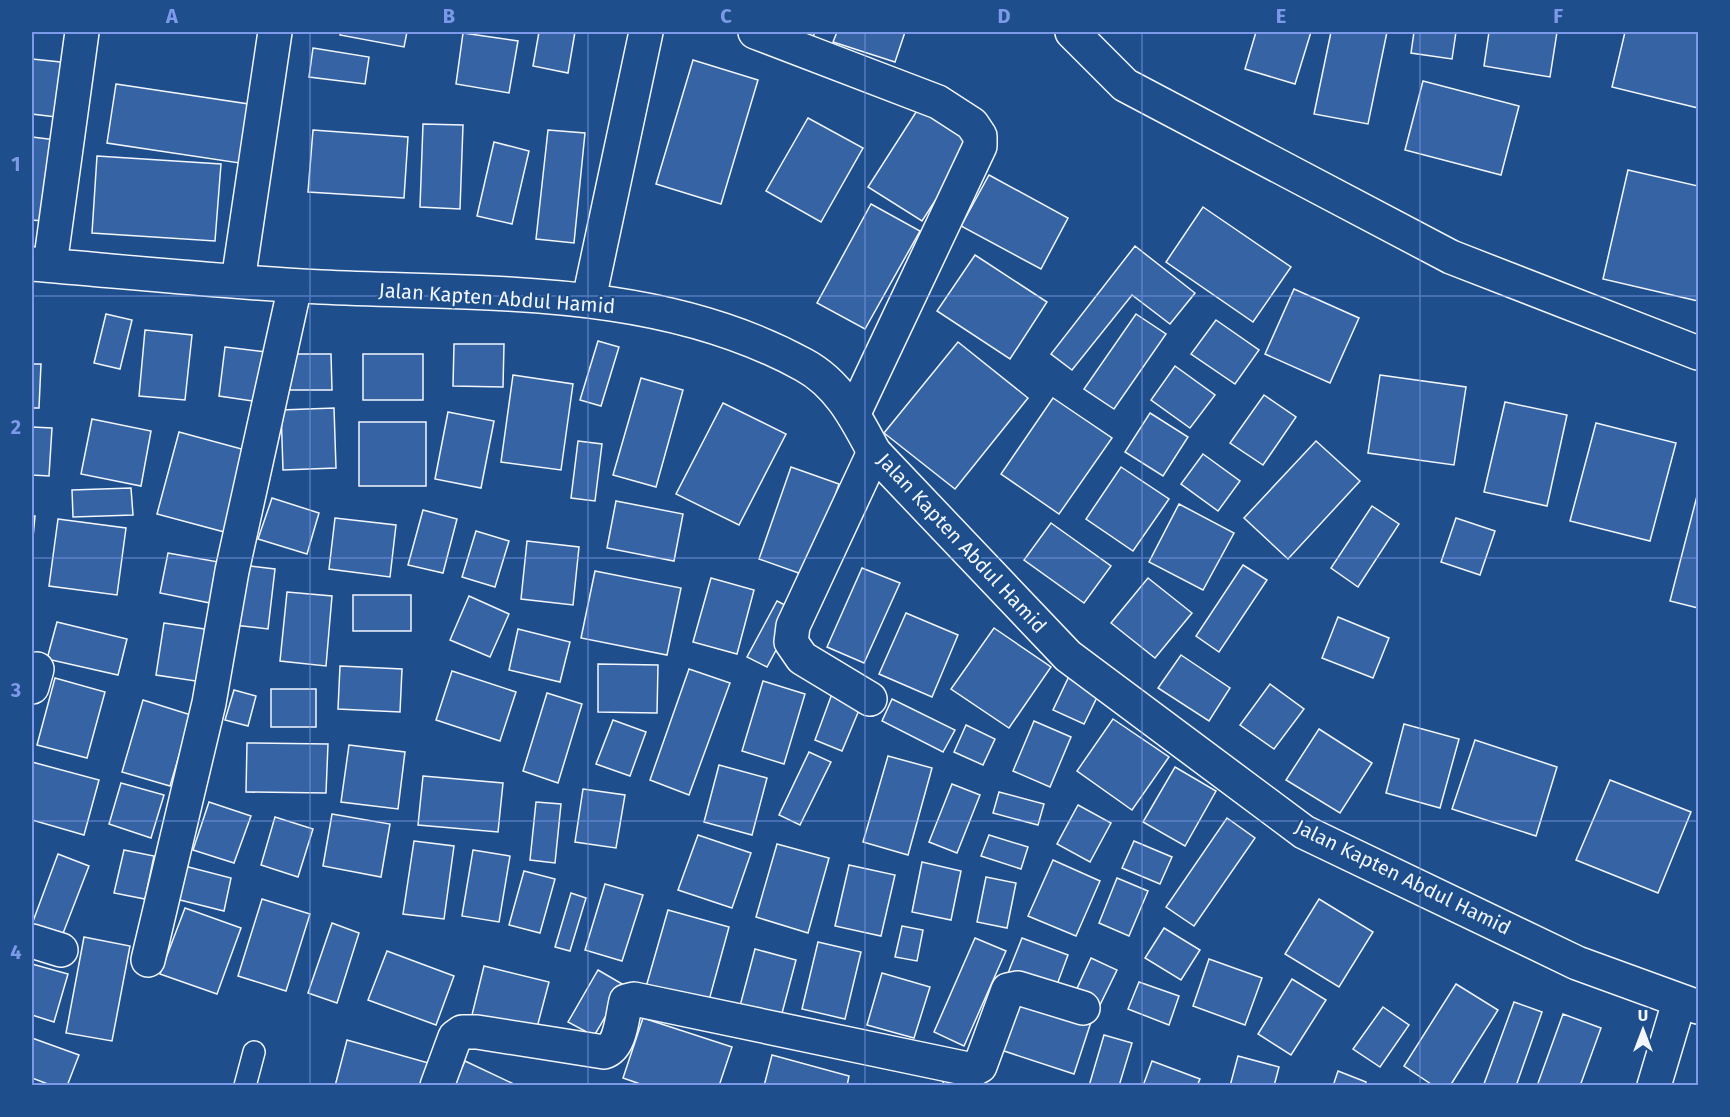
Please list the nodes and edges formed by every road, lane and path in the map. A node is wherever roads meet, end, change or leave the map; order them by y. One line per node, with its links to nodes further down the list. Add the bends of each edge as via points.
1 (82, 32): 6 (street)
2 (275, 32): 7 (street)
3 (646, 32): 9 (street)
4 (755, 32): 11 (street, via 938,102 972,124 980,136 980,146)
5 (1072, 32): 10 (street, via 1125,85 1451,257)
6 (41, 265): 7 (street, Jalan Kapten Abdul Hamid)
7 (238, 281): 8 (street, Jalan Kapten Abdul Hamid)
8 (295, 286): 9 (street, Jalan Kapten Abdul Hamid); 14 (street, via 232,571 209,703)
9 (589, 299): 11 (street, Jalan Kapten Abdul Hamid, via 681,316 747,338 806,366 834,387)
10 (1698, 353)
11 (854, 413): 12 (street, Jalan Kapten Abdul Hamid)
12 (874, 452): 13 (street, via 793,626 791,642 802,658); 15 (street, Jalan Kapten Abdul Hamid, via 1068,656 1304,831 1577,963)
13 (870, 699)
14 (148, 960)
15 (1689, 1004): 20 (street)
16 (1083, 1008): 19 (street, via 1018,988 1008,990 980,1066 974,1070 634,999 626,1001 616,1043 604,1052 462,1032 455,1037)
17 (254, 1052): 18 (lane)
18 (245, 1086)
19 (437, 1086)
20 (1654, 1086)

